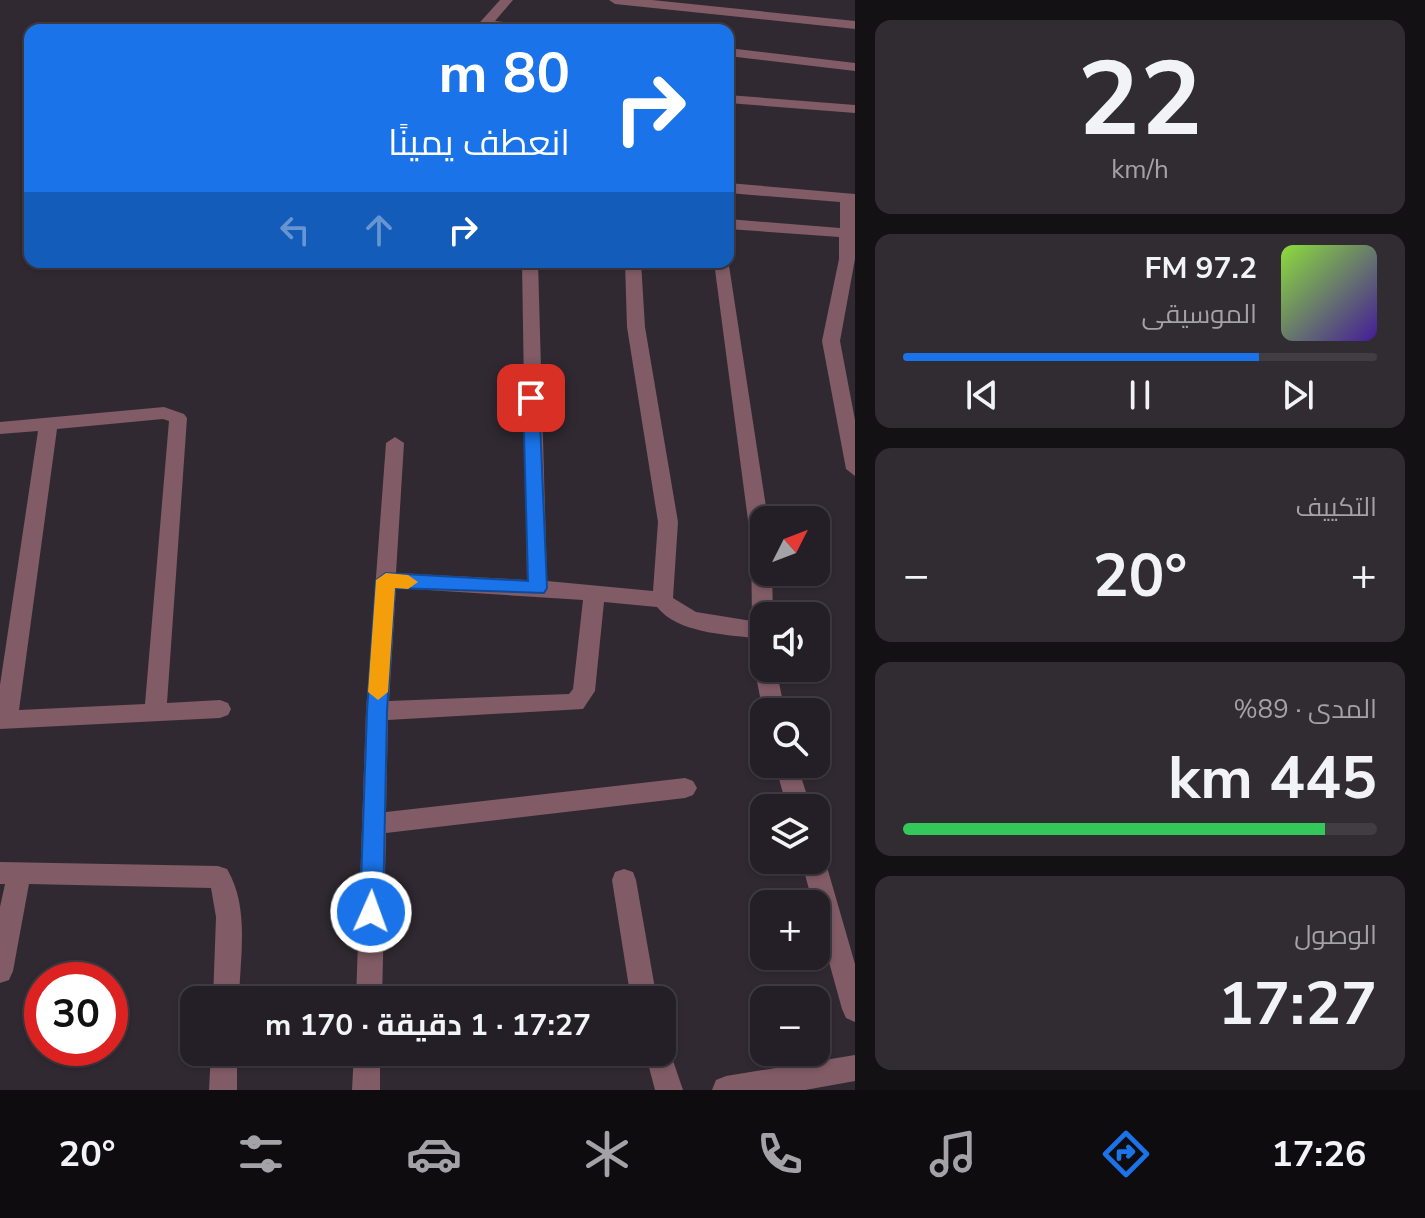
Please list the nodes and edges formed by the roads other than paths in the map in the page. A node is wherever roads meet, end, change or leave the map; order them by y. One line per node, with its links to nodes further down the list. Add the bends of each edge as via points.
1 (507, 0): 3 (street)
2 (615, 0): 4 (street)
3 (486, 24)
4 (855, 25)
5 (734, 53): 6 (street)
6 (855, 67)
7 (734, 99): 8 (street)
8 (855, 109)
9 (734, 188): 10 (street)
10 (852, 198): 12 (street)
11 (734, 224): 12 (street)
12 (848, 233): 19 (street, via 831,341)
13 (530, 268): 21 (street)
14 (633, 268): 23 (street, via 636,327 668,522)
15 (723, 268): 24 (street, via 761,543)
16 (48, 424): 17 (street); 28 (street, via 164,413 178,418); 29 (street)
17 (0, 428)
18 (395, 443): 20 (street)
19 (855, 469)
20 (386, 580): 21 (street); 27 (street)
21 (537, 588): 22 (street)
22 (594, 594): 23 (street); 27 (street, via 584,691 575,703)
23 (663, 600): 25 (street, via 692,619)
24 (762, 602)
25 (750, 629)
26 (220, 709): 28 (street)
27 (377, 711): 31 (street)
28 (155, 714): 29 (street)
29 (3, 720)
30 (685, 788): 31 (street)
31 (374, 824): 37 (street)
32 (9, 874): 35 (street); 36 (street, via 218,877 228,901)
33 (817, 874): 39 (street)
34 (624, 880): 38 (street)
35 (0, 971)
36 (226, 986)
37 (369, 986)
38 (642, 986)
39 (855, 1009)
40 (224, 1066): 44 (street)
41 (367, 1066): 45 (street)
42 (662, 1066): 46 (street)
43 (855, 1069): 47 (street)
44 (223, 1090)
45 (366, 1090)
46 (669, 1090)
47 (726, 1090)

